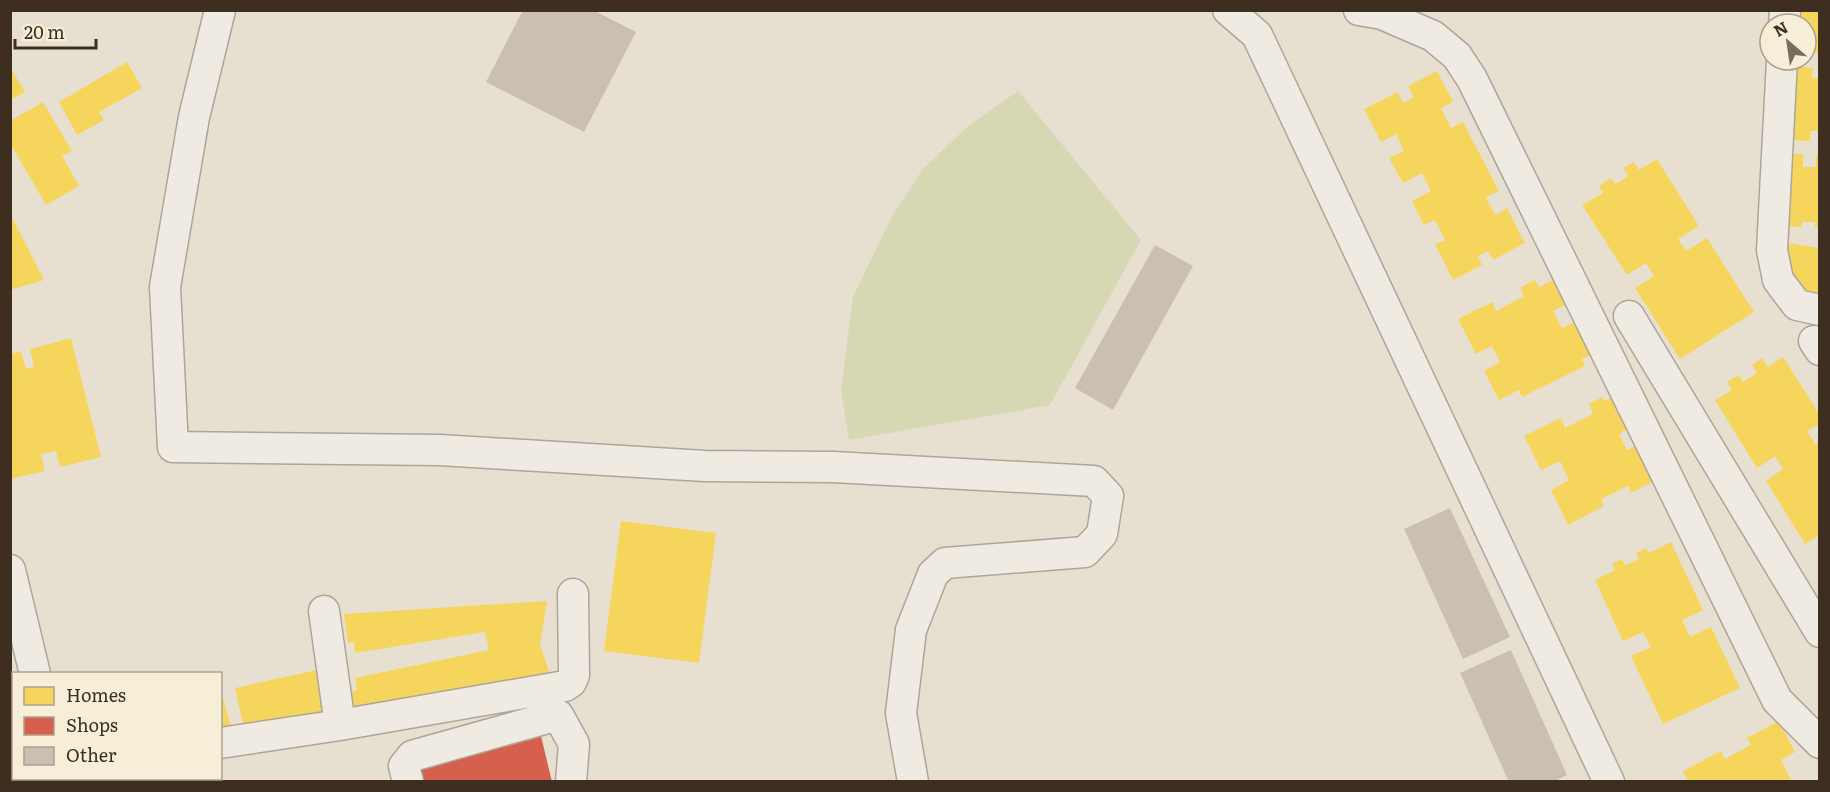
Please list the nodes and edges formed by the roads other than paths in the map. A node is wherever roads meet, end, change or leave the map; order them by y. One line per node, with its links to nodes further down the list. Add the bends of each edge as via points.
1 (220, 10): 18 (street, via 194,117 165,287 173,447 439,450 705,466 845,467 1094,481 1108,496 1102,534 1085,552 945,563 933,574 911,630 901,713)
2 (1228, 10): 19 (street, via 1257,35)
3 (1359, 10): 15 (street, via 1382,14 1433,36 1457,56 1472,79 1777,700)
4 (1781, 72): 6 (street, via 1772,250 1778,280)
5 (1629, 316): 11 (street)
6 (1814, 328)
7 (10, 570): 10 (street)
8 (573, 594): 13 (street, via 574,675 565,686)
9 (324, 611): 13 (street)
10 (16, 619): 12 (street)
11 (1820, 632)
12 (34, 672)
13 (340, 725): 14 (street)
14 (222, 743)
15 (1820, 743)
16 (408, 782): 17 (street, via 404,766 412,756 558,715 574,744)
17 (571, 782)
18 (913, 782)
19 (1609, 782)

